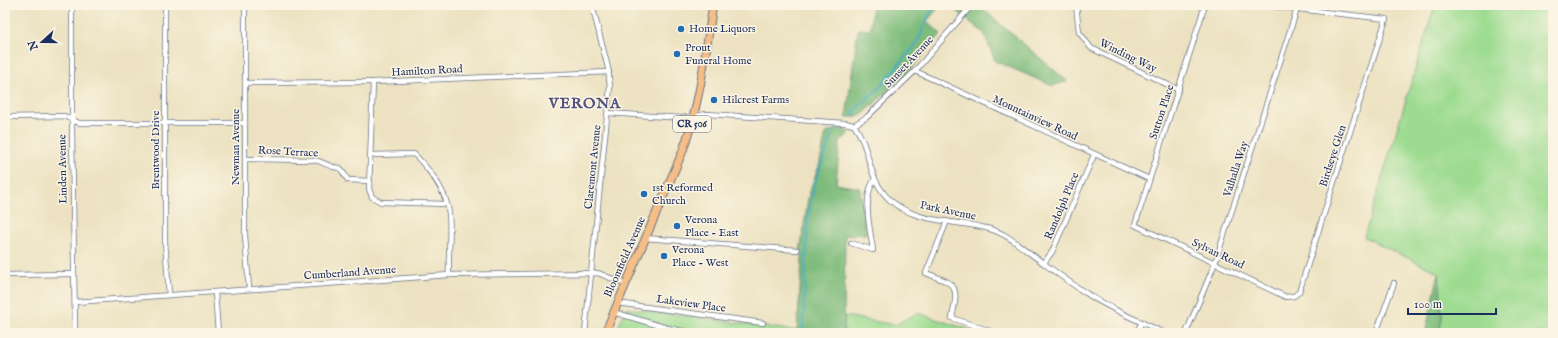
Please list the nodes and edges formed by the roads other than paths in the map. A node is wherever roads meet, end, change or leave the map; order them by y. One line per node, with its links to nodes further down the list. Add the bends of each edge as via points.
1 (72, 5): 19 (street, Linden Avenue)
2 (165, 5): 20 (street, Brentwood Drive)
3 (245, 5): 14 (street, Newman Avenue)
4 (592, 5): 12 (street, Claremont Avenue)
5 (713, 5): 17 (main road, Bloomfield Avenue / CR 506)
6 (972, 5): 11 (street, Sunset Avenue)
7 (1076, 5): 15 (street, Winding Way, via 1079,32 1091,48)
8 (1205, 5): 15 (street, Sutton Place)
9 (1263, 5): 10 (street)
10 (1297, 9): 36 (street, Valhalla Way); 46 (street, Birdseye Glen, via 1386,19 1298,292)
11 (915, 71): 22 (street, Sunset Avenue, via 870,115); 24 (street, Mountainview Road)
12 (609, 72): 13 (street, Hamilton Road); 16 (street, Claremont Avenue)
13 (373, 82): 14 (street, Hamilton Road); 23 (street)
14 (245, 83): 21 (street, Newman Avenue)
15 (1179, 90): 26 (street, Sutton Place)
16 (608, 113): 17 (street, via 682,118); 37 (street, Claremont Avenue)
17 (695, 116): 22 (street, via 707,114); 32 (main road, Bloomfield Avenue / CR 506)
18 (5, 117): 19 (street, via 64,116)
19 (72, 119): 20 (street, via 79,123); 38 (street, Linden Avenue)
20 (165, 123): 21 (street); 45 (street, Brentwood Drive, via 165,240)
21 (245, 123): 25 (street, Newman Avenue)
22 (854, 125): 27 (street, Park Avenue, via 865,146)
23 (372, 155): 28 (street); 29 (street, via 414,154 431,174)
24 (1094, 155): 26 (street, Mountainview Road); 35 (street, Randolph Place, via 1052,252)
25 (245, 159): 28 (street, Rose Terrace, via 322,161 329,167 340,168 348,180); 43 (street, Newman Avenue, via 245,235)
26 (1149, 179): 31 (street, Sutton Place)
27 (874, 180): 30 (street, Park Avenue, via 884,194 901,208); 33 (street, via 869,192 868,208 873,250)
28 (370, 181): 29 (street, via 370,194 378,202)
29 (446, 204): 40 (street, via 449,213)
30 (947, 222): 35 (street, Park Avenue, via 992,230); 57 (street, via 926,273 952,285 957,295 952,318)
31 (1135, 225): 36 (street, Sylvan Road)
32 (645, 238): 34 (street); 42 (main road, Bloomfield Avenue / CR 506)
33 (851, 243)
34 (797, 250)
35 (1044, 263): 50 (street, Park Avenue, via 1087,294)
36 (1215, 263): 46 (street, Sylvan Road, via 1286,297); 60 (street, Valhalla Way)
37 (590, 273): 40 (street, Cumberland Avenue); 42 (street, Cumberland Avenue, via 598,273); 54 (street, Claremont Avenue)
38 (74, 274): 39 (street); 47 (street, Linden Avenue)
39 (5, 275)
40 (449, 275): 43 (street, Cumberland Avenue)
41 (1394, 283): 61 (street)
42 (625, 284): 48 (main road, Bloomfield Avenue / CR 506)
43 (249, 289): 44 (street, Cumberland Avenue)
44 (215, 292): 45 (street, Cumberland Avenue); 53 (street)
45 (169, 295): 47 (street, Cumberland Avenue)
46 (1294, 296)
47 (75, 302): 52 (street, Linden Avenue)
48 (616, 303): 49 (main road, Bloomfield Avenue / CR 506); 51 (street, Lakeview Place)
49 (613, 312): 55 (main road, Bloomfield Avenue / CR 506); 56 (street)
50 (1142, 322): 58 (street); 59 (street, Park Avenue)
51 (762, 323)
52 (75, 333)
53 (218, 333)
54 (585, 333)
55 (605, 333)
56 (693, 333)
57 (996, 333)
58 (1136, 333)
59 (1164, 333)
60 (1186, 333)
61 (1376, 333)

